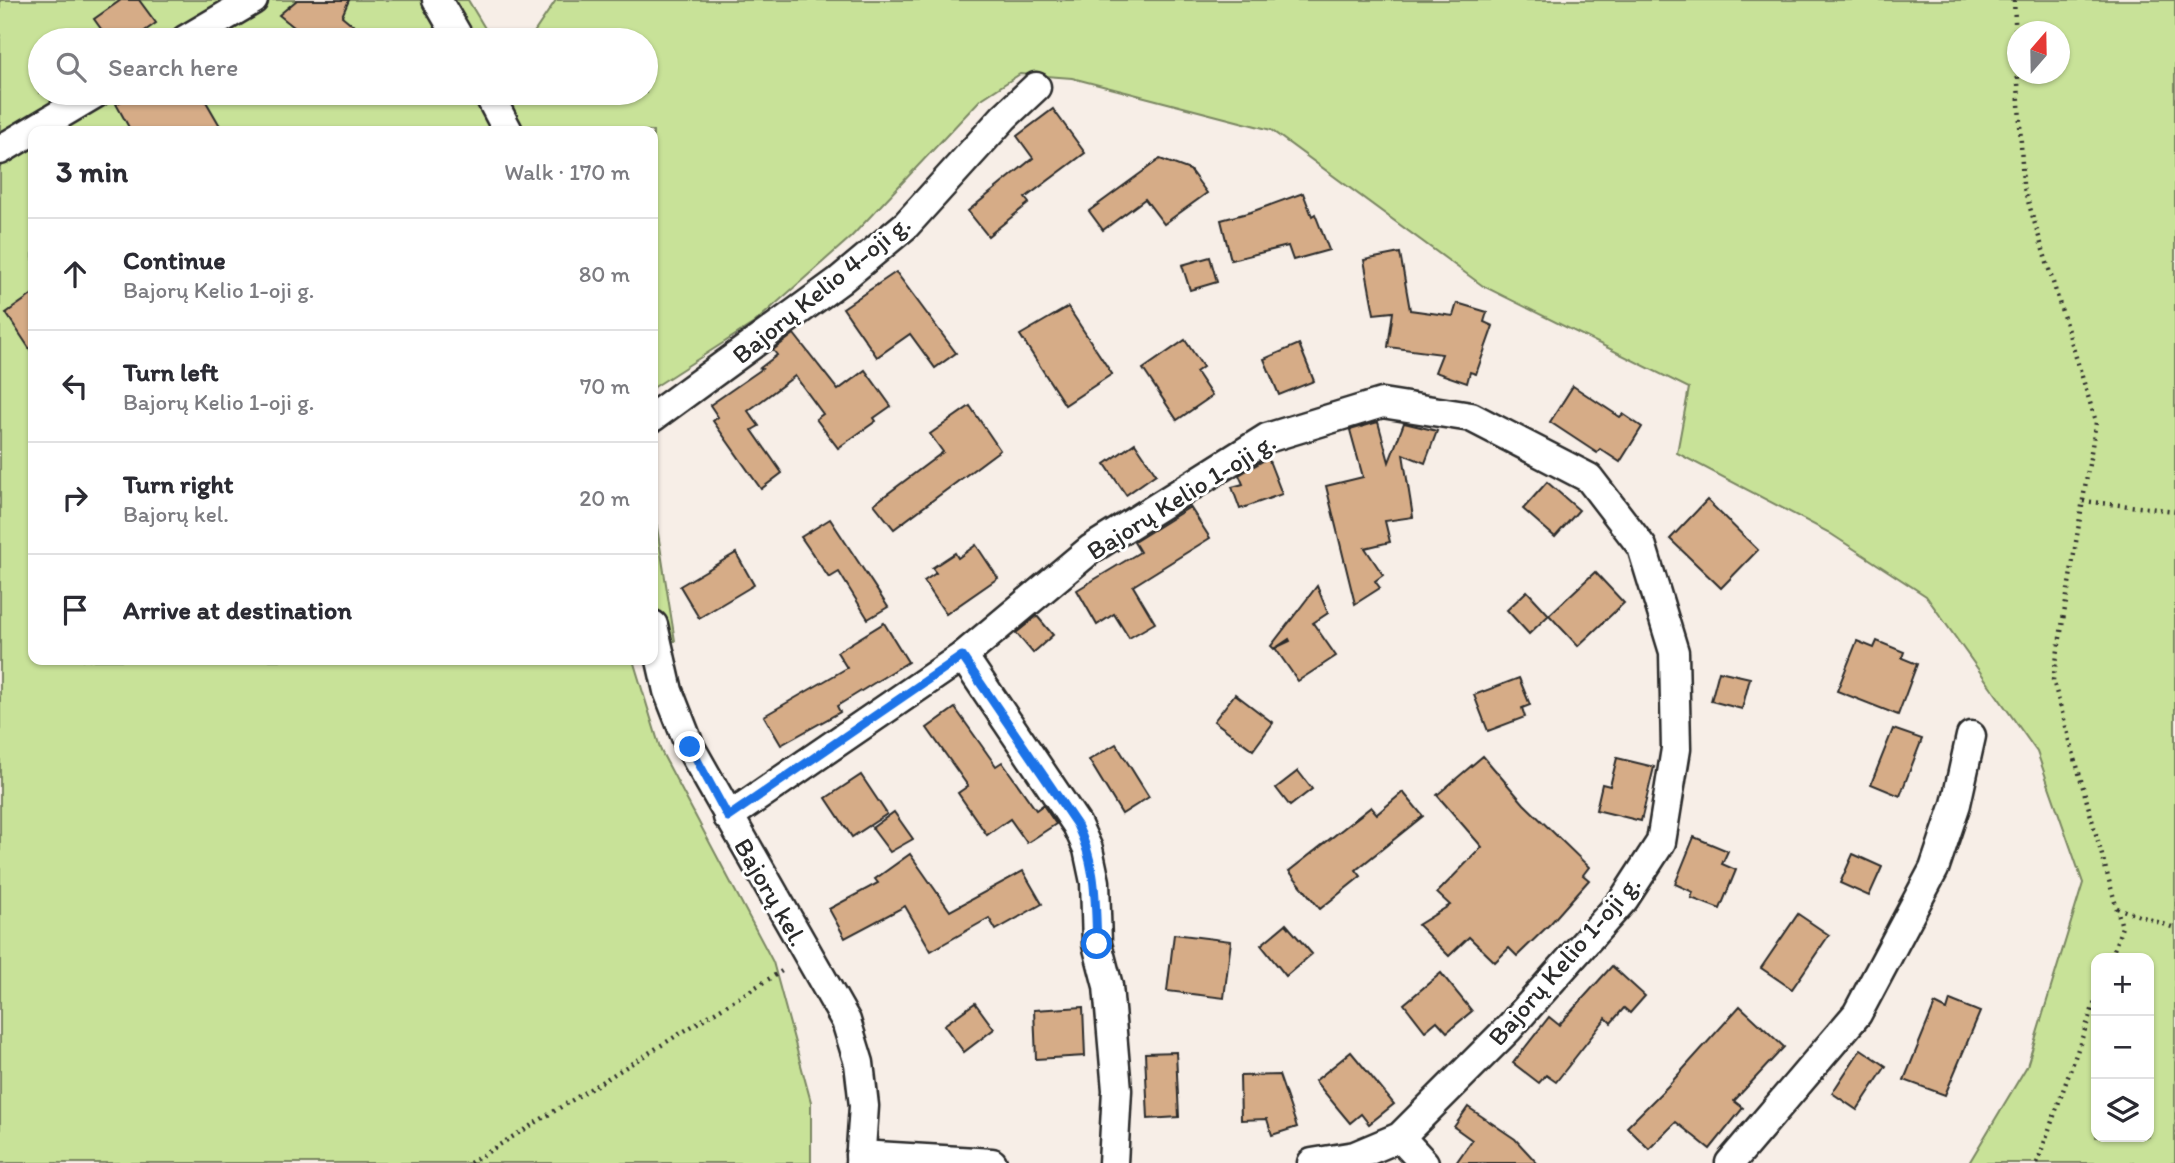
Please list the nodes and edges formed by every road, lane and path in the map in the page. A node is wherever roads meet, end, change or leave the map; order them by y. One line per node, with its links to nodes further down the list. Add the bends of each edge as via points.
1 (253, 0): 4 (street)
2 (437, 0): 5 (street)
3 (2014, 0): 14 (path, via 2023,185 2096,422)
4 (205, 28)
5 (453, 28)
6 (1036, 87): 13 (street, Bajorų Kelio 4-oji g., via 906,225 839,281)
7 (76, 105): 9 (street)
8 (494, 105): 10 (street)
9 (40, 126)
10 (505, 126)
11 (28, 133): 12 (street)
12 (0, 150)
13 (658, 413)
14 (2083, 501): 15 (path); 20 (path, via 2053,680)
15 (2175, 512)
16 (658, 647): 19 (street, Bajorų kel., via 668,691 690,747)
17 (962, 656): 19 (street, Bajorų Kelio 1-oji g.); 25 (street, Bajorų Kelio 1-oji g., via 1091,549 1267,438 1382,403 1471,417 1589,478 1642,547 1674,652 1676,749 1661,842 1624,899); 29 (street, via 1077,825 1088,849 1117,1090)
18 (1971, 736): 32 (street, via 1956,804 1934,869 1857,1014)
19 (728, 817): 23 (street, Bajorų kel.)
20 (2117, 908): 21 (path); 22 (path, via 2122,928)
21 (2175, 928)
22 (2113, 953)
23 (808, 955): 26 (street, Bajorų kel., via 846,1021 859,1063 864,1106); 27 (path)
24 (2091, 1013): 33 (path)
25 (1400, 1137): 30 (street, Bajorų Kelio 1-oji g., via 1355,1156); 31 (street)
26 (860, 1159): 28 (street)
27 (470, 1163)
28 (992, 1163)
29 (1113, 1163)
30 (1312, 1163)
31 (1424, 1163)
32 (1730, 1163)
33 (2037, 1163)

